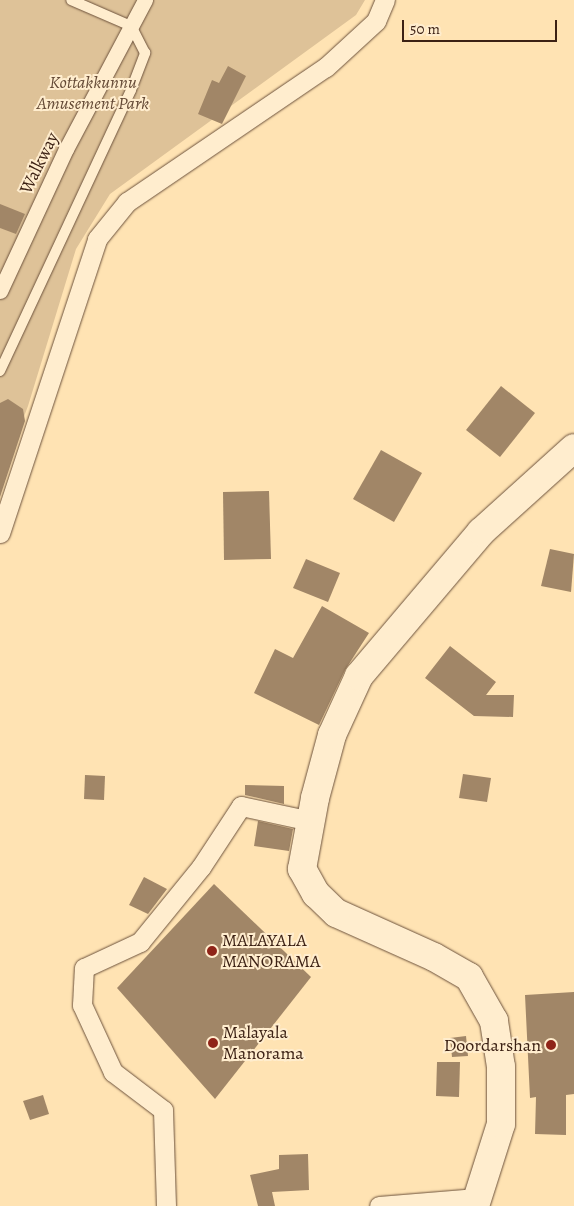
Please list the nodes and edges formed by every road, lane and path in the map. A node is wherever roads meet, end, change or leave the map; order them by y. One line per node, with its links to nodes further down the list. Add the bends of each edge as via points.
1 (71, 0): 4 (lane)
2 (145, 0): 4 (street, Walkway)
3 (385, 0): 8 (street, via 376,21 326,67 127,202 97,240)
4 (131, 26): 5 (street, Walkway, via 66,149); 6 (lane, via 145,53 131,90)
5 (0, 291)
6 (0, 371)
7 (574, 448): 9 (main road, via 481,532 358,676 332,735)
8 (0, 534)
9 (311, 821): 10 (main road, via 302,869 316,894 336,913 434,957 469,977 494,1021 501,1067 501,1124); 11 (street, via 241,806 201,867 140,942 84,968 82,1005 113,1072 164,1110)
10 (476, 1202): 12 (street)
11 (166, 1206)
12 (379, 1206)

